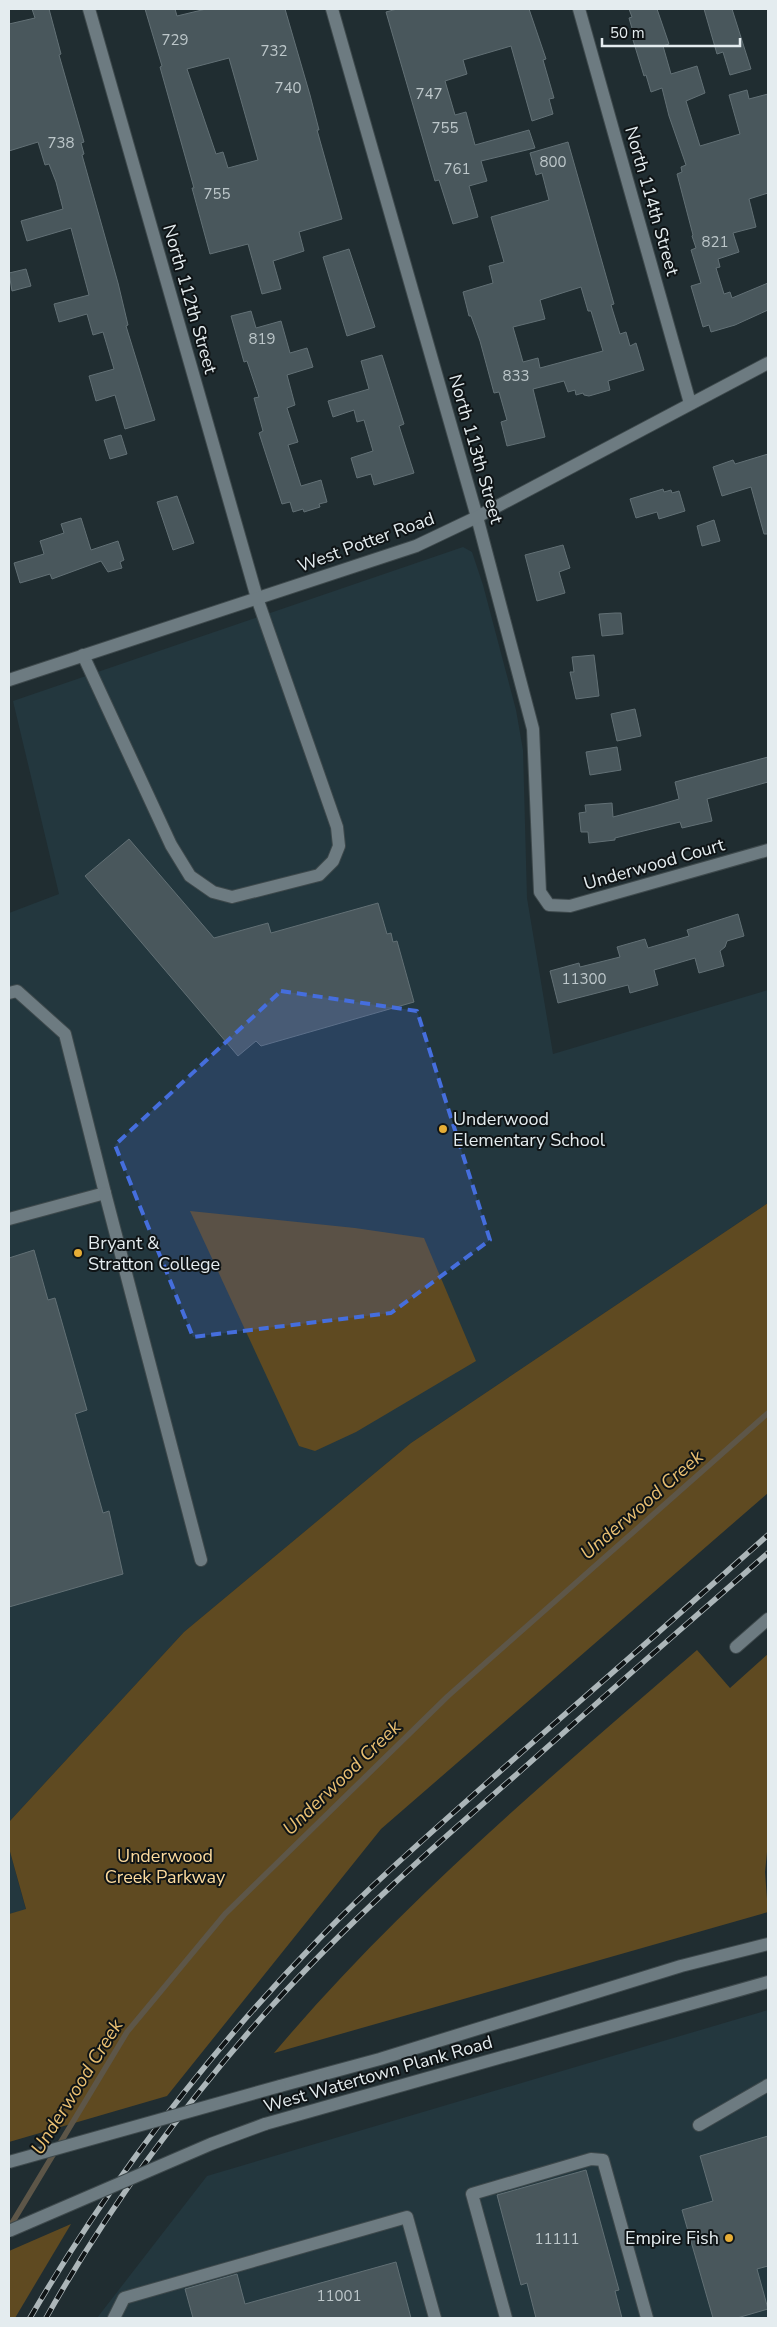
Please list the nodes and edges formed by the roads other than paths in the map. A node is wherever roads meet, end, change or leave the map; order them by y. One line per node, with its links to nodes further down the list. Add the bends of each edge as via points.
1 (89, 9): 7 (street, North 112th Street)
2 (332, 9): 6 (street, North 113th Street)
3 (579, 9): 5 (street, North 114th Street)
4 (768, 364): 5 (street, West Potter Road)
5 (690, 403): 6 (street, West Potter Road)
6 (478, 517): 7 (street, West Potter Road, via 416,546); 11 (street, North 113th Street, via 533,729 540,892)
7 (257, 598): 8 (street, West Potter Road); 8 (street, North 112th Street, via 337,828 339,846 332,861 319,875 232,897 213,892 190,876 170,845)
8 (82, 655): 9 (street, West Potter Road)
9 (9, 680)
10 (768, 850): 11 (street, Underwood Court, via 570,906)
11 (549, 905)
12 (9, 993): 13 (street, via 17,991 65,1034)
13 (105, 1193): 14 (street); 15 (street)
14 (9, 1218)
15 (201, 1560)
16 (768, 1619): 17 (street)
17 (736, 1647)
18 (768, 1944): 22 (street, West Watertown Plank Road, bridge, via 681,1966 380,2059)
19 (768, 1982): 23 (street, West Watertown Plank Road, bridge, via 265,2124)
20 (768, 2085): 21 (street)
21 (699, 2125)
22 (9, 2162)
23 (9, 2230)
24 (114, 2318): 25 (street, via 124,2298 407,2217)
25 (435, 2318)
26 (506, 2318): 27 (street, via 472,2194 591,2159 603,2160)
27 (647, 2318)

